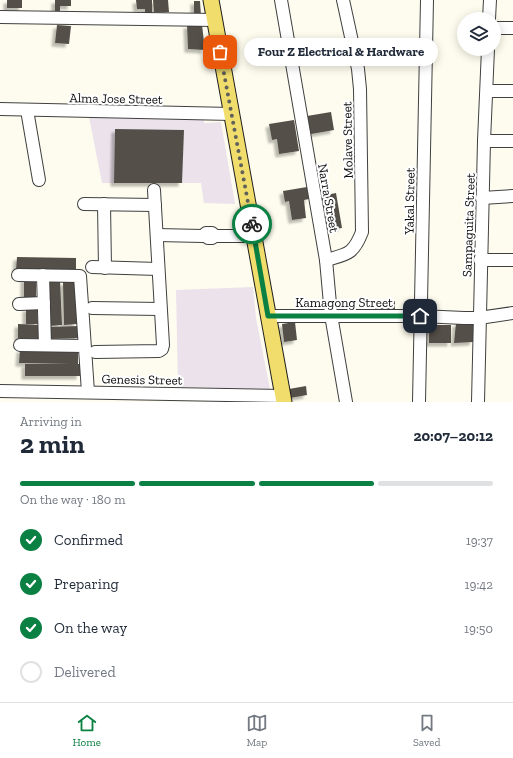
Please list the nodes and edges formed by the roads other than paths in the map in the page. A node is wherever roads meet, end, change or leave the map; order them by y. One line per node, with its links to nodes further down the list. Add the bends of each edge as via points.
1 (211, 0): 8 (main road)
2 (281, 0): 28 (street, Narra Street)
3 (343, 0): 28 (street, Molave Street, via 360,89 362,232 357,245 348,254)
4 (427, 0): 43 (street, Yakal Street)
5 (490, 0): 6 (street)
6 (489, 12)
7 (0, 17): 8 (street)
8 (215, 20): 16 (main road)
9 (501, 28): 10 (street)
10 (513, 28)
11 (488, 56): 12 (street, Sampaguita Street)
12 (487, 91): 13 (street); 17 (street, Sampaguita Street)
13 (513, 91)
14 (0, 109): 15 (street, Alma Jose Street)
15 (28, 110): 16 (street, Alma Jose Street); 19 (street)
16 (232, 114): 27 (main road)
17 (484, 141): 18 (street); 22 (street, Sampaguita Street)
18 (513, 141)
19 (39, 180)
20 (154, 190): 25 (street)
21 (513, 196): 22 (street)
22 (482, 198): 29 (street, Sampaguita Street)
23 (84, 204): 24 (street)
24 (104, 204): 25 (street); 32 (street)
25 (155, 205): 26 (street)
26 (156, 235): 27 (street, via 206,238); 33 (street)
27 (254, 236): 42 (main road)
28 (326, 260): 41 (street, Narra Street)
29 (480, 260): 30 (street); 44 (street, Sampaguita Street)
30 (513, 260)
31 (92, 267): 32 (street)
32 (105, 268): 33 (street)
33 (158, 269): 39 (street)
34 (18, 274): 35 (street)
35 (43, 275): 37 (street); 47 (street, via 80,276)
36 (19, 304): 37 (street)
37 (44, 304): 46 (street)
38 (92, 308): 39 (street)
39 (160, 309): 47 (street, via 163,345 159,351)
40 (513, 313): 44 (street, Kamagong Street)
41 (332, 315): 42 (street, Kamagong Street); 43 (street, Kamagong Street); 52 (street, Narra Street)
42 (268, 316): 51 (main road)
43 (420, 316): 44 (street, Kamagong Street); 53 (street, Yakal Street)
44 (479, 318): 54 (street, Sampaguita Street)
45 (20, 345): 46 (street)
46 (45, 345): 47 (street)
47 (89, 349): 49 (street)
48 (0, 391): 50 (street, Genesis Street)
49 (86, 392): 50 (street, Genesis Street); 51 (street, Genesis Street)
50 (26, 396)
51 (284, 399)
52 (346, 402)
53 (419, 402)
54 (478, 402)

